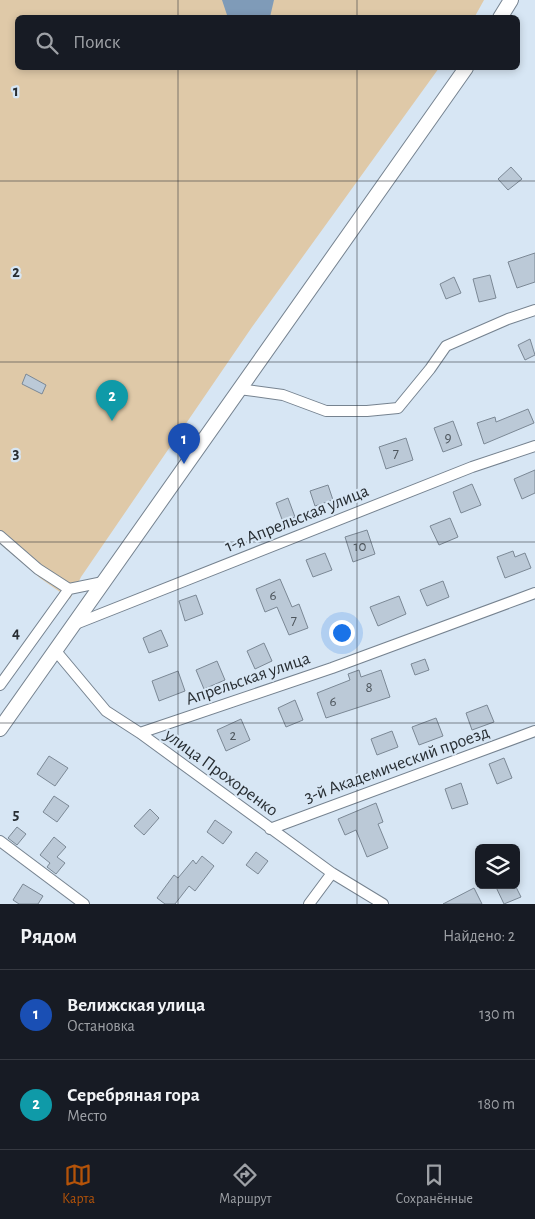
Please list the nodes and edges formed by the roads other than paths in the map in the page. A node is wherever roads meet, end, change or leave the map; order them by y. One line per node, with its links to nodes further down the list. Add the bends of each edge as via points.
1 (511, 0): 2 (street)
2 (502, 15)
3 (465, 70): 5 (street)
4 (535, 310): 5 (street, via 446,346 398,408 326,411 283,395)
5 (239, 389): 8 (street)
6 (535, 446): 11 (street, 1-я Апрельская улица, via 463,471)
7 (0, 536): 9 (street, via 38,569)
8 (104, 582): 9 (street); 11 (street)
9 (69, 589): 13 (street)
10 (535, 593): 16 (street, Апрельская улица, via 332,668)
11 (73, 625): 12 (street)
12 (55, 650): 14 (street); 16 (street, улица Прохоренко, via 106,711)
13 (1, 682)
14 (0, 729)
15 (535, 731): 17 (street, 3-й Академический проезд)
16 (140, 733): 17 (street, улица Прохоренко)
17 (270, 829): 19 (street, улица Прохоренко)
18 (0, 841): 20 (street)
19 (332, 873): 21 (street); 22 (street, улица Прохоренко)
20 (84, 904)
21 (309, 904)
22 (383, 904)

